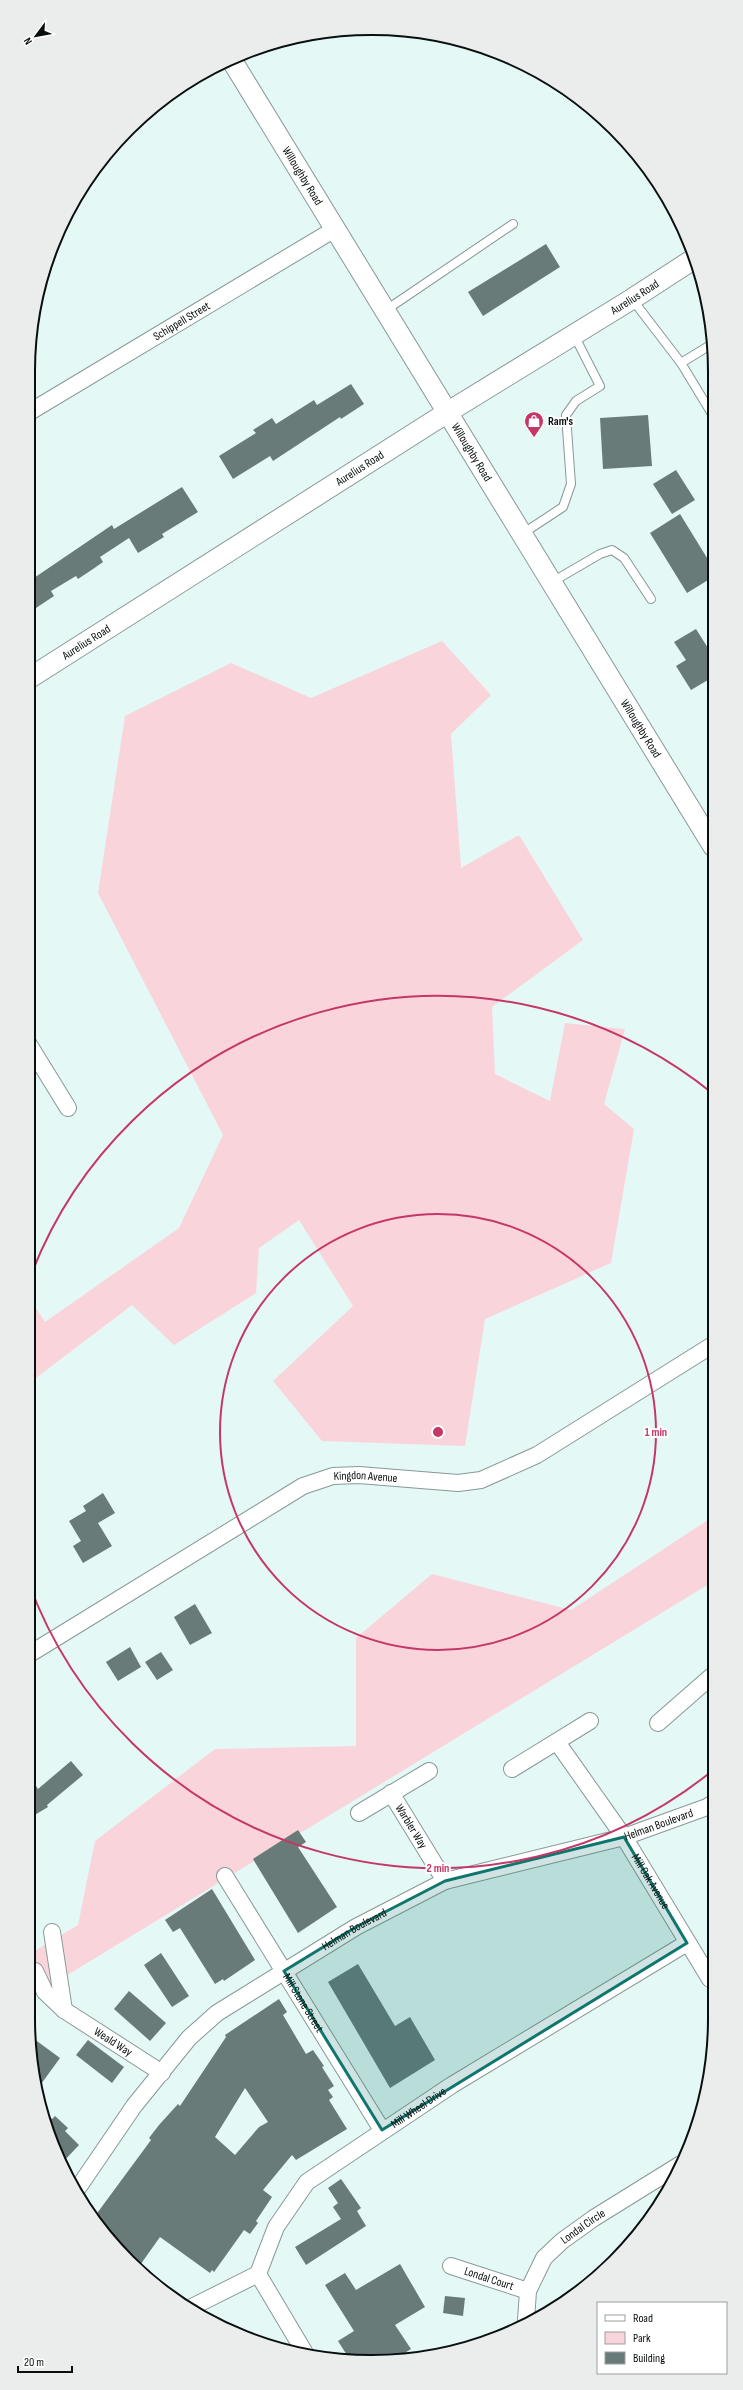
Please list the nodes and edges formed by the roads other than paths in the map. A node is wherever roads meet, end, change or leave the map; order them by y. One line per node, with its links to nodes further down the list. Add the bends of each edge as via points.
1 (235, 65): 3 (street, Willoughby Road)
2 (513, 224): 6 (lane)
3 (335, 229): 6 (street, Willoughby Road); 11 (street, Schippell Street)
4 (689, 262): 5 (street, Aurelius Road)
5 (632, 299): 7 (street, Aurelius Road); 9 (lane)
6 (385, 310): 12 (street, Willoughby Road)
7 (574, 335): 12 (street, Aurelius Road); 13 (lane, via 600,386 576,401 566,415 570,484 563,507)
8 (707, 347): 9 (lane)
9 (681, 363): 10 (lane)
10 (708, 407)
11 (35, 409)
12 (448, 412): 13 (street, Willoughby Road); 16 (street, Aurelius Road)
13 (522, 534): 14 (street, Willoughby Road)
14 (551, 583): 15 (lane, via 600,554 612,550 624,558); 17 (street, Willoughby Road)
15 (651, 599)
16 (35, 675)
17 (708, 838)
18 (35, 1054): 19 (street)
19 (68, 1108)
20 (708, 1348): 21 (street, Kingdon Avenue, via 537,1455 481,1480 458,1483 353,1475 333,1476 303,1486)
21 (35, 1651)
22 (708, 1679): 24 (street)
23 (590, 1721): 25 (street)
24 (658, 1723)
25 (557, 1742): 26 (street); 31 (street, Mill Oak Avenue)
26 (512, 1769)
27 (429, 1772): 28 (street)
28 (391, 1792): 30 (street); 33 (street, Warbler Way)
29 (708, 1806): 31 (street, Helman Boulevard)
30 (360, 1813)
31 (624, 1837): 33 (street, Helman Boulevard); 35 (street, Mill Oak Avenue)
32 (225, 1876): 37 (street, Mill Stone Street)
33 (445, 1881): 37 (street, Helman Boulevard, via 356,1927)
34 (52, 1932): 39 (street)
35 (687, 1943): 38 (street, Mill Oak Avenue); 41 (street, Mill Wheel Drive)
36 (35, 1971): 39 (street, Weald Way, via 45,1992)
37 (284, 1971): 40 (street, Helman Boulevard, via 217,2013 189,2038); 41 (street, Mill Stone Street)
38 (708, 1976)
39 (64, 2010): 40 (street, Weald Way)
40 (162, 2074): 43 (street, Helman Boulevard, via 134,2106)
41 (382, 2130): 45 (street, Mill Wheel Drive, via 307,2182 276,2227)
42 (671, 2171): 46 (street, Londal Circle, via 562,2241 544,2258)
43 (79, 2186)
44 (451, 2266): 46 (street, Londal Court)
45 (258, 2274): 47 (street); 49 (street)
46 (528, 2291): 48 (street, Londal Circle)
47 (196, 2305)
48 (526, 2317)
49 (302, 2348)

